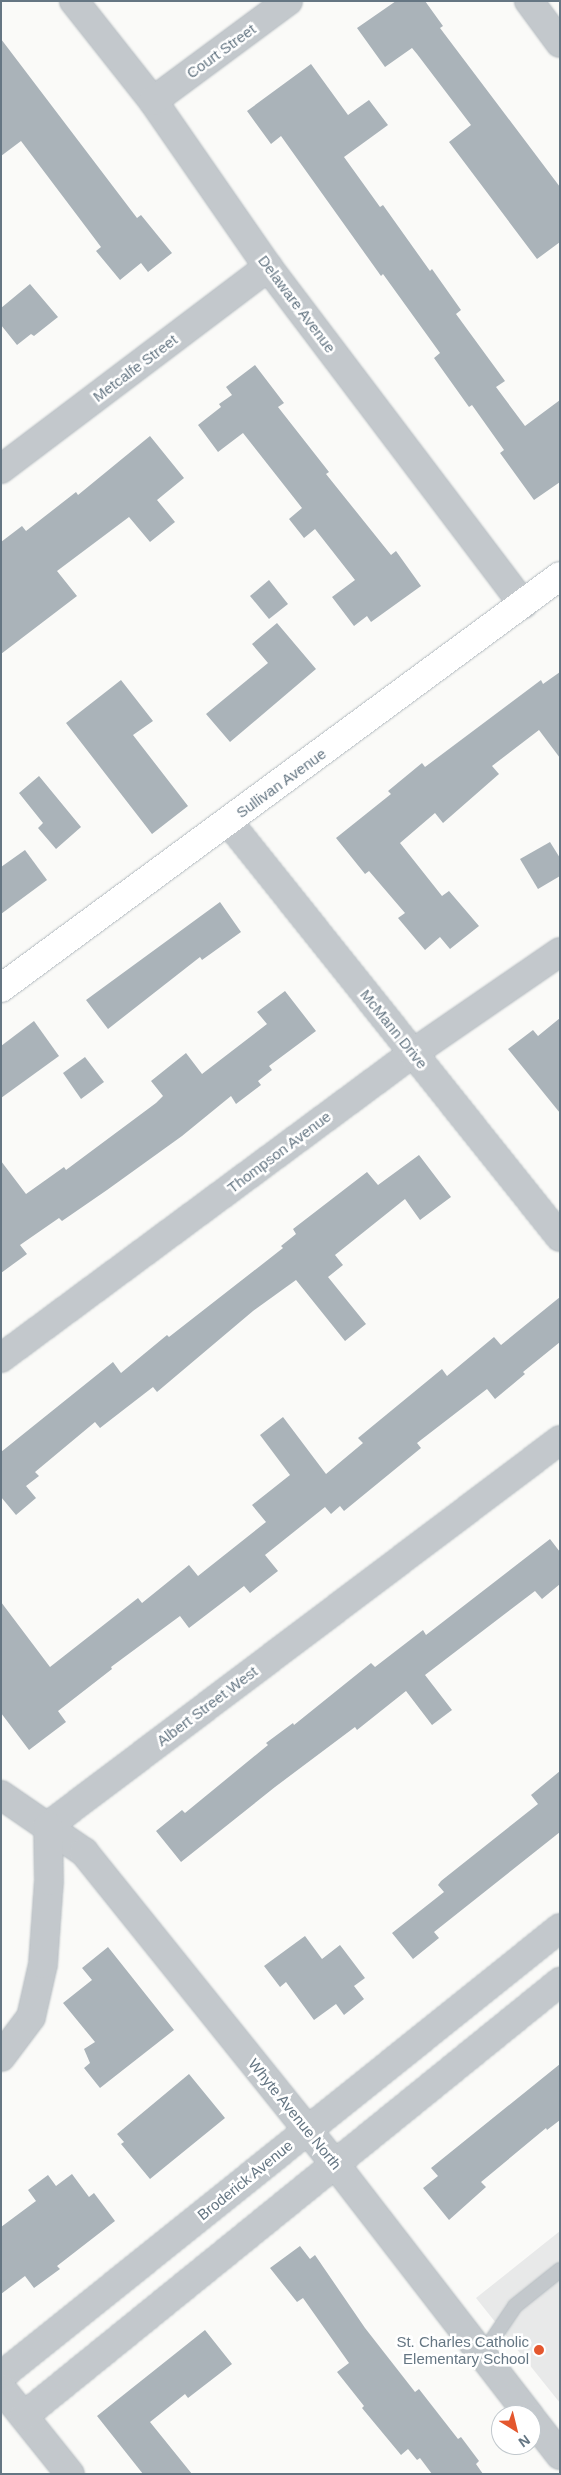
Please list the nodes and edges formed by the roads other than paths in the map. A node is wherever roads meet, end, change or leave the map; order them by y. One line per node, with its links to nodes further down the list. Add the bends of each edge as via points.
1 (74, 1): 5 (street, Delaware Avenue)
2 (288, 1): 5 (street, Court Street)
3 (529, 1): 4 (street)
4 (560, 43)
5 (153, 101): 6 (street, Delaware Avenue)
6 (268, 267): 7 (street, Metcalfe Street); 9 (street, Delaware Avenue)
7 (1, 469)
8 (560, 576): 9 (street, Sullivan Avenue)
9 (523, 604): 10 (street, Sullivan Avenue)
10 (228, 821): 12 (street, Sullivan Avenue); 13 (street, McMann Drive)
11 (560, 952): 13 (street, Thompson Avenue)
12 (1, 988)
13 (413, 1053): 14 (street, McMann Drive); 15 (street, Thompson Avenue)
14 (560, 1237)
15 (1, 1358)
16 (560, 1440): 18 (street, Albert Street West)
17 (1, 1795): 18 (street, Whyte Avenue North)
18 (48, 1826): 21 (street, via 49,1881 43,1964 31,2017); 22 (street, Whyte Avenue North, via 84,1852)
19 (560, 1928): 22 (street, Broderick Avenue)
20 (560, 1982): 23 (street)
21 (1, 2057)
22 (307, 2130): 23 (street, Whyte Avenue North); 26 (street, Broderick Avenue)
23 (335, 2164): 25 (street, Whyte Avenue North); 29 (street)
24 (560, 2270): 25 (lane, via 515,2306)
25 (482, 2355): 28 (street, Whyte Avenue North)
26 (1, 2376)
27 (1, 2388): 29 (street)
28 (521, 2405)
29 (24, 2416): 32 (street)
30 (541, 2430): 31 (street, Whyte Avenue North)
31 (560, 2455)
32 (70, 2474)

